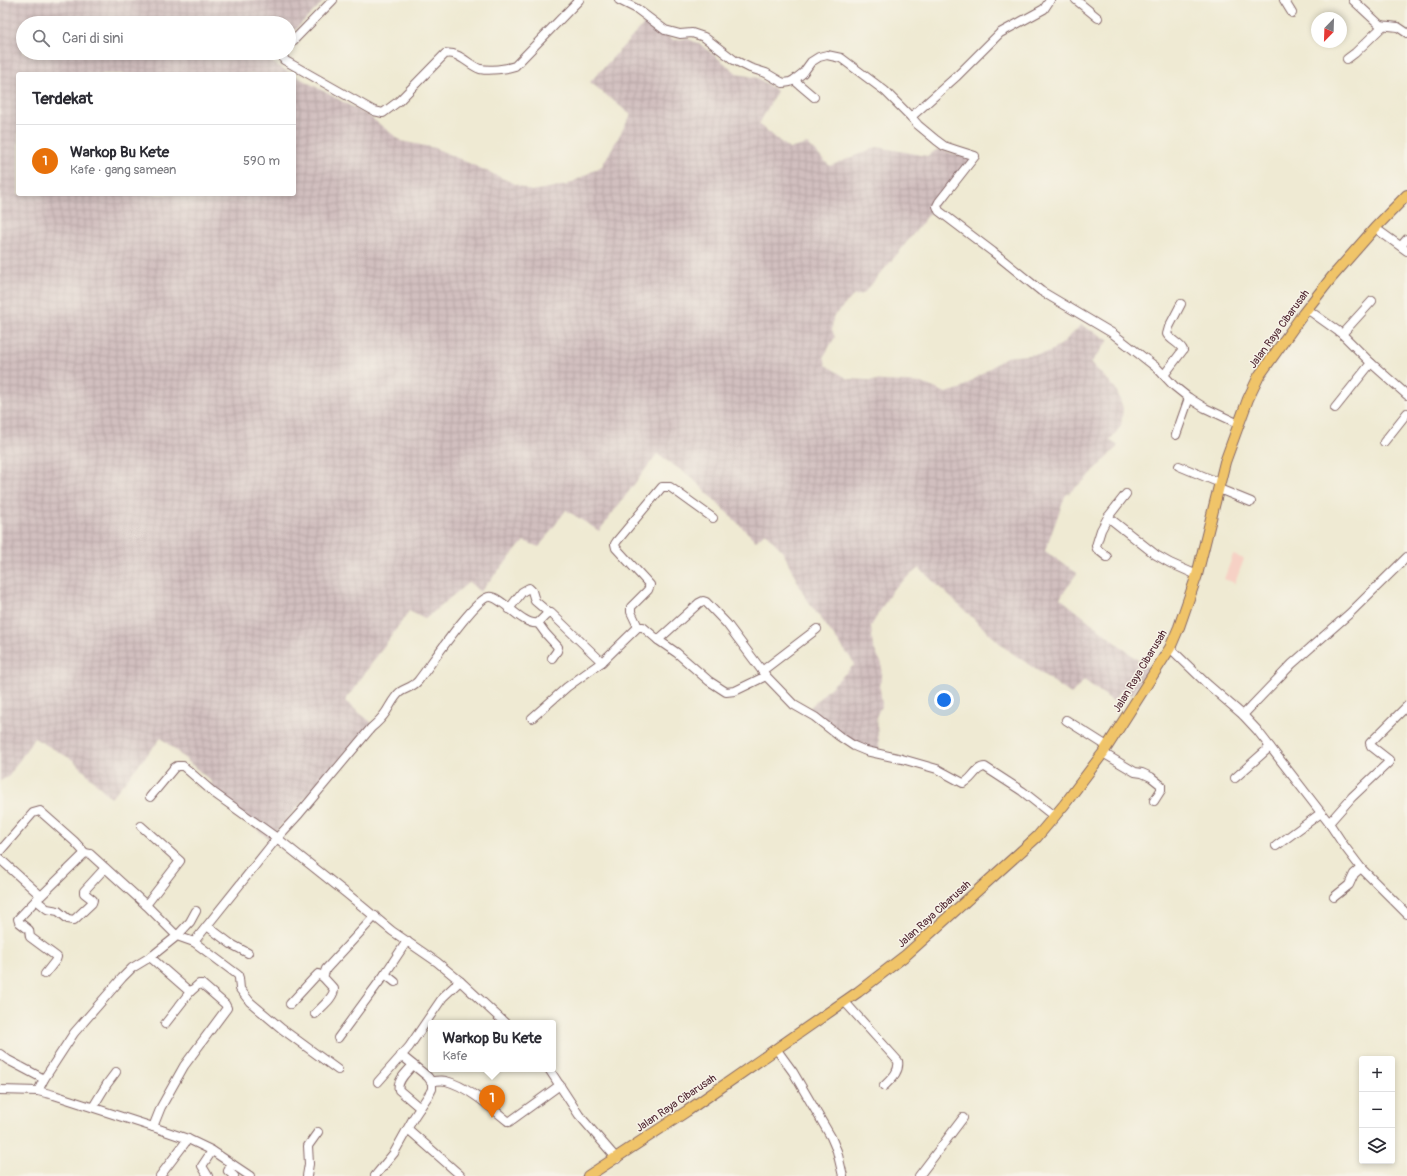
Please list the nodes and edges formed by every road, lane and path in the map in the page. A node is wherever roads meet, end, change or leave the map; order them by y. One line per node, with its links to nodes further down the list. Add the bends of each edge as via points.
1 (333, 0): 12 (street)
2 (579, 0): 14 (street, via 515,66 476,68 453,54 445,54 399,101 383,113 374,111)
3 (619, 0): 15 (street, via 640,11 665,30 680,34 698,34 742,65 766,73 782,83)
4 (1050, 0): 17 (street, via 1044,9 1000,33)
5 (1076, 0): 9 (street)
6 (1284, 0): 8 (street)
7 (1353, 0): 10 (street)
8 (1292, 13)
9 (1098, 18)
10 (1383, 26): 11 (street); 13 (street)
11 (1406, 29)
12 (296, 38)
13 (1347, 59)
14 (284, 60)
15 (794, 80): 16 (street); 17 (street, via 819,57 827,55 841,58 885,91)
16 (814, 97)
17 (912, 117): 27 (street, via 922,129 944,146 975,156 939,202 939,211 1041,291 1107,330)
18 (1407, 195): 19 (main road, Jalan Raya Cibarusah)
19 (1375, 228): 21 (street); 24 (main road, Jalan Raya Cibarusah)
20 (1407, 239): 21 (street)
21 (1404, 249)
22 (1372, 301): 25 (street)
23 (1181, 304): 27 (street, via 1167,334 1183,350)
24 (1307, 309): 25 (street); 32 (main road, Jalan Raya Cibarusah, via 1259,376)
25 (1342, 334): 26 (street)
26 (1371, 363): 28 (street); 30 (street)
27 (1164, 375): 29 (street)
28 (1407, 395)
29 (1189, 398): 32 (street); 33 (street)
30 (1335, 408)
31 (1407, 413): 34 (street)
32 (1239, 424): 36 (main road, Jalan Raya Cibarusah, via 1225,462)
33 (1176, 435)
34 (1384, 442)
35 (1178, 466): 36 (street)
36 (1220, 486): 38 (street); 43 (main road, Jalan Raya Cibarusah)
37 (1126, 494): 39 (street)
38 (1251, 502)
39 (1108, 517): 41 (street, via 1096,546); 43 (street, via 1156,555)
40 (713, 518): 47 (street, via 670,487 662,486 617,541 616,548 649,584 648,590 631,607)
41 (1107, 557)
42 (1407, 557): 55 (street, via 1349,614 1292,664)
43 (1197, 575): 50 (main road, Jalan Raya Cibarusah, via 1180,627)
44 (509, 609): 45 (street, via 522,592 529,588 535,600); 46 (street, via 532,623); 67 (street, via 492,597 486,598 477,606 417,683 399,694)
45 (549, 613): 46 (street); 52 (street)
46 (538, 623): 51 (street, via 558,647)
47 (638, 627): 49 (street, via 643,627); 52 (street)
48 (817, 629): 53 (street)
49 (658, 640): 53 (street, via 726,692 735,690); 53 (street, via 703,601 727,624)
50 (1170, 648): 55 (street); 59 (main road, Jalan Raya Cibarusah)
51 (552, 658)
52 (602, 662): 56 (street, via 567,687)
53 (764, 673): 64 (street, via 789,701 854,746 937,769 963,784 985,767 1022,791)
54 (1407, 706): 65 (street, via 1370,743 1389,762)
55 (1243, 715): 58 (street)
56 (532, 718)
57 (1066, 720): 59 (street)
58 (1270, 746): 60 (street); 63 (street)
59 (1105, 749): 62 (street, via 1135,772 1151,777 1161,785 1161,790); 64 (main road, Jalan Raya Cibarusah)
60 (1235, 778)
61 (150, 797): 67 (street, via 176,766 182,766 214,793)
62 (1154, 801)
63 (1321, 813): 65 (street); 68 (street)
64 (1054, 817): 92 (main road, Jalan Raya Cibarusah, via 1037,837 906,955)
65 (1329, 823): 73 (street)
66 (141, 826): 76 (street, via 180,861)
67 (277, 838): 79 (street); 80 (street)
68 (1276, 846)
69 (0, 851): 70 (street, via 33,813 40,811)
70 (85, 853): 72 (street, via 90,854); 75 (street)
71 (0, 858): 75 (street)
72 (105, 868): 75 (street, via 84,891 93,900 92,903 74,920 68,919 58,911 47,909); 76 (street)
73 (1361, 868): 74 (street, via 1354,874 1349,885); 78 (street)
74 (1334, 897)
75 (39, 898): 86 (street, via 19,920 29,930 30,936 56,957)
76 (146, 905): 81 (street)
77 (196, 911): 81 (street)
78 (1407, 914)
79 (375, 916): 82 (street); 88 (street, via 326,969)
80 (207, 926): 83 (street); 84 (street, via 231,944)
81 (177, 936): 83 (street); 85 (street)
82 (408, 941): 87 (street); 89 (street)
83 (194, 942): 104 (street, via 238,975 240,990 250,1002)
84 (248, 952)
85 (150, 957): 91 (street); 107 (street, via 132,968 74,1033)
86 (45, 974)
87 (385, 974): 90 (street); 99 (street)
88 (323, 977): 93 (street, via 318,974); 94 (street, via 335,991)
89 (460, 980): 96 (street, via 443,997); 97 (street)
90 (395, 982)
91 (190, 992): 98 (street); 117 (street, via 198,984 202,984 226,1004 227,1008 184,1066)
92 (844, 1001): 100 (main road, Jalan Raya Cibarusah); 111 (street, via 898,1061 896,1072)
93 (290, 1004)
94 (315, 1014)
95 (428, 1020): 102 (street)
96 (428, 1020)
97 (502, 1020)
98 (166, 1024)
99 (338, 1038)
100 (778, 1050): 122 (main road, Jalan Raya Cibarusah); 133 (street, via 831,1137)
101 (0, 1054): 107 (street)
102 (401, 1055): 103 (street); 109 (street)
103 (413, 1064): 108 (street); 115 (street, via 398,1083 398,1087)
104 (338, 1070)
105 (116, 1072): 114 (street)
106 (551, 1072): 110 (street)
107 (44, 1079): 113 (street)
108 (431, 1081): 110 (street, via 447,1081 463,1089 484,1101 509,1122); 115 (street, via 430,1093)
109 (378, 1082)
110 (560, 1085): 122 (street, via 579,1115)
111 (884, 1086)
112 (0, 1090): 113 (street)
113 (38, 1091): 114 (street)
114 (93, 1107): 117 (street)
115 (420, 1108): 118 (street)
116 (962, 1118): 134 (street)
117 (153, 1127): 120 (street)
118 (408, 1129): 124 (street); 130 (street)
119 (318, 1132): 129 (street, via 308,1146)
120 (188, 1139): 121 (street); 125 (street)
121 (212, 1151): 123 (street); 126 (street, via 202,1166)
122 (616, 1159): 131 (main road, Jalan Raya Cibarusah); 132 (main road, Jalan Raya Cibarusah)
123 (232, 1164): 127 (street, via 228,1171); 128 (street)
124 (460, 1175)
125 (160, 1176)
126 (208, 1176)
127 (234, 1176)
128 (250, 1176)
129 (307, 1176)
130 (375, 1176)
131 (588, 1176)
132 (591, 1176)
133 (843, 1176)
134 (919, 1176)

